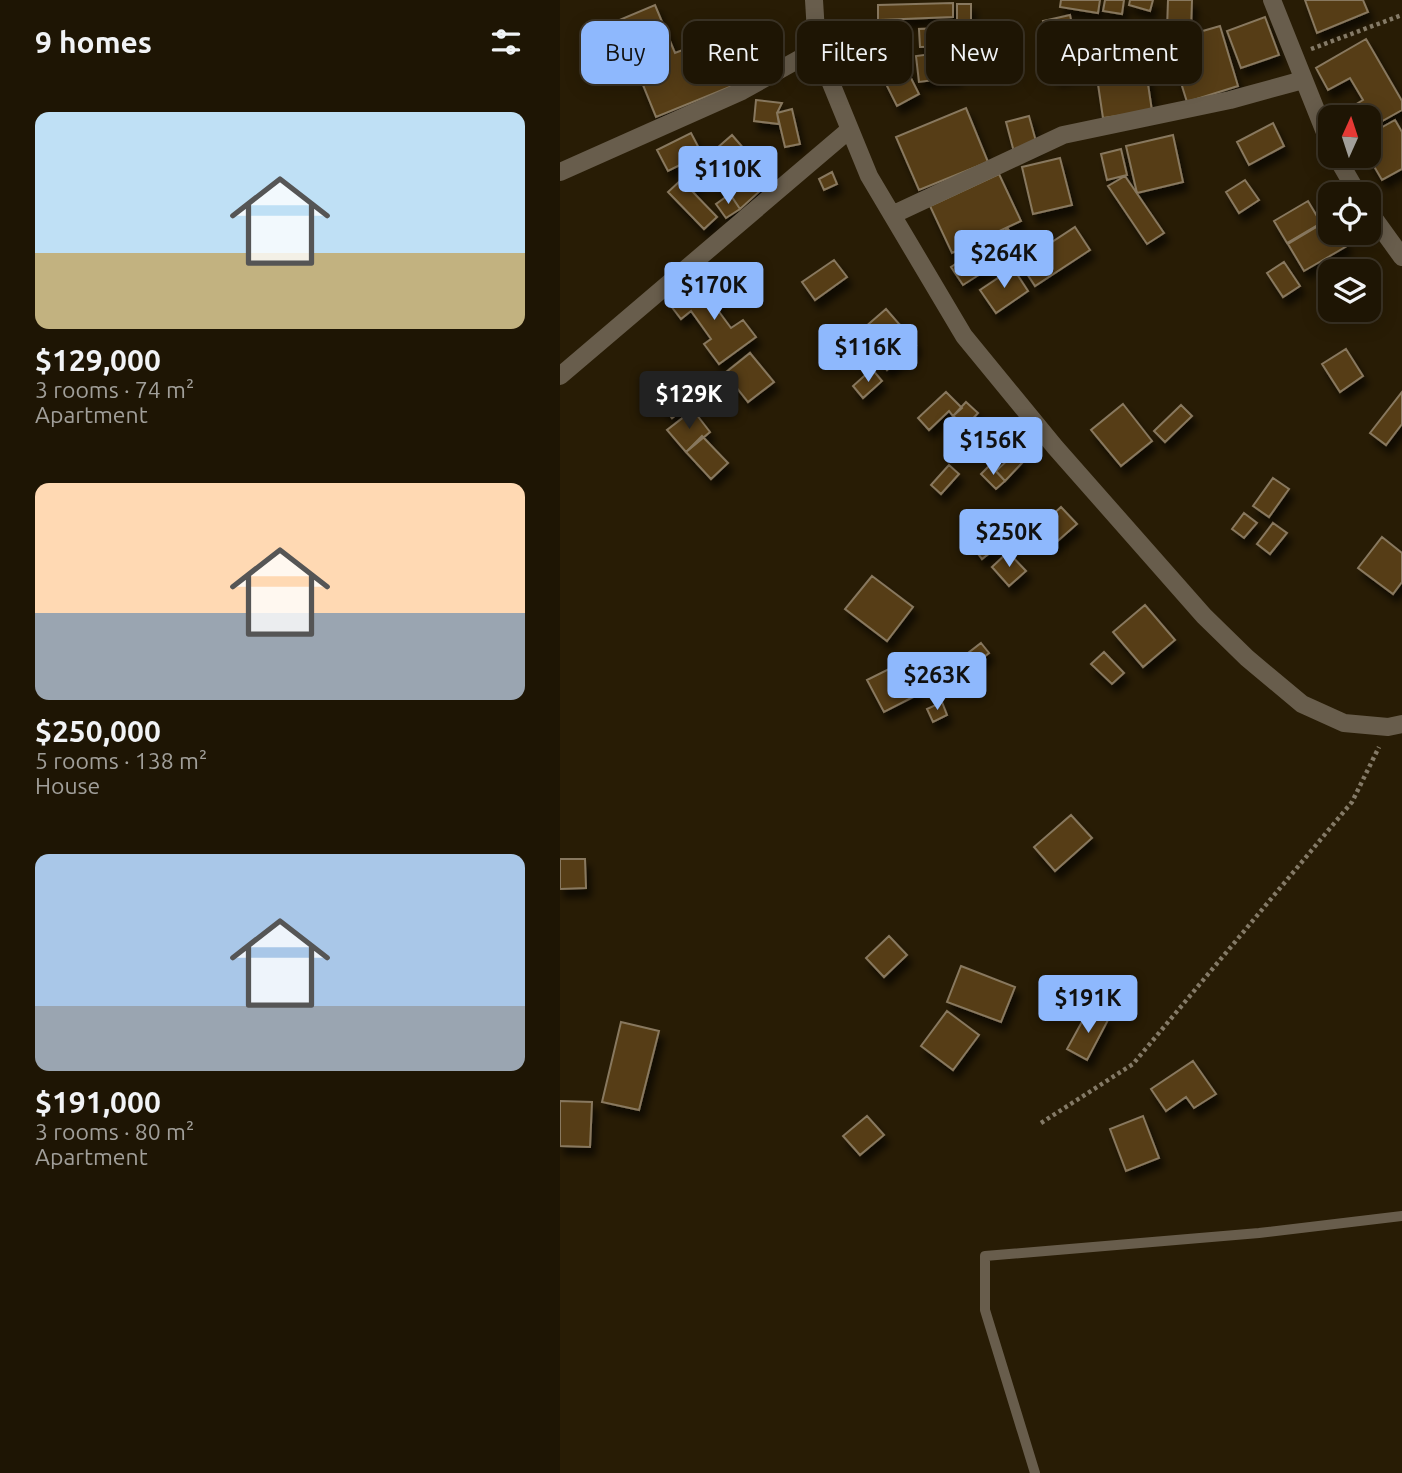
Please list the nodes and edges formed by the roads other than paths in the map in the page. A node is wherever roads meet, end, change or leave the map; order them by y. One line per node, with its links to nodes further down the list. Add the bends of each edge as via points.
1 (814, 0): 3 (street)
2 (1272, 0): 5 (street)
3 (815, 21)
4 (797, 60): 9 (street, via 743,91)
5 (1303, 80): 7 (street); 10 (street, via 1063,135)
6 (831, 84): 8 (street)
7 (1318, 116)
8 (849, 130): 10 (street); 13 (street)
9 (560, 172)
10 (892, 215): 14 (street, via 964,336 1204,616 1302,704 1344,723)
11 (1381, 228): 12 (street)
12 (1402, 257)
13 (560, 376)
14 (1395, 725)
15 (1402, 1216): 16 (lane, via 985,1256 985,1310)
16 (1035, 1473)

